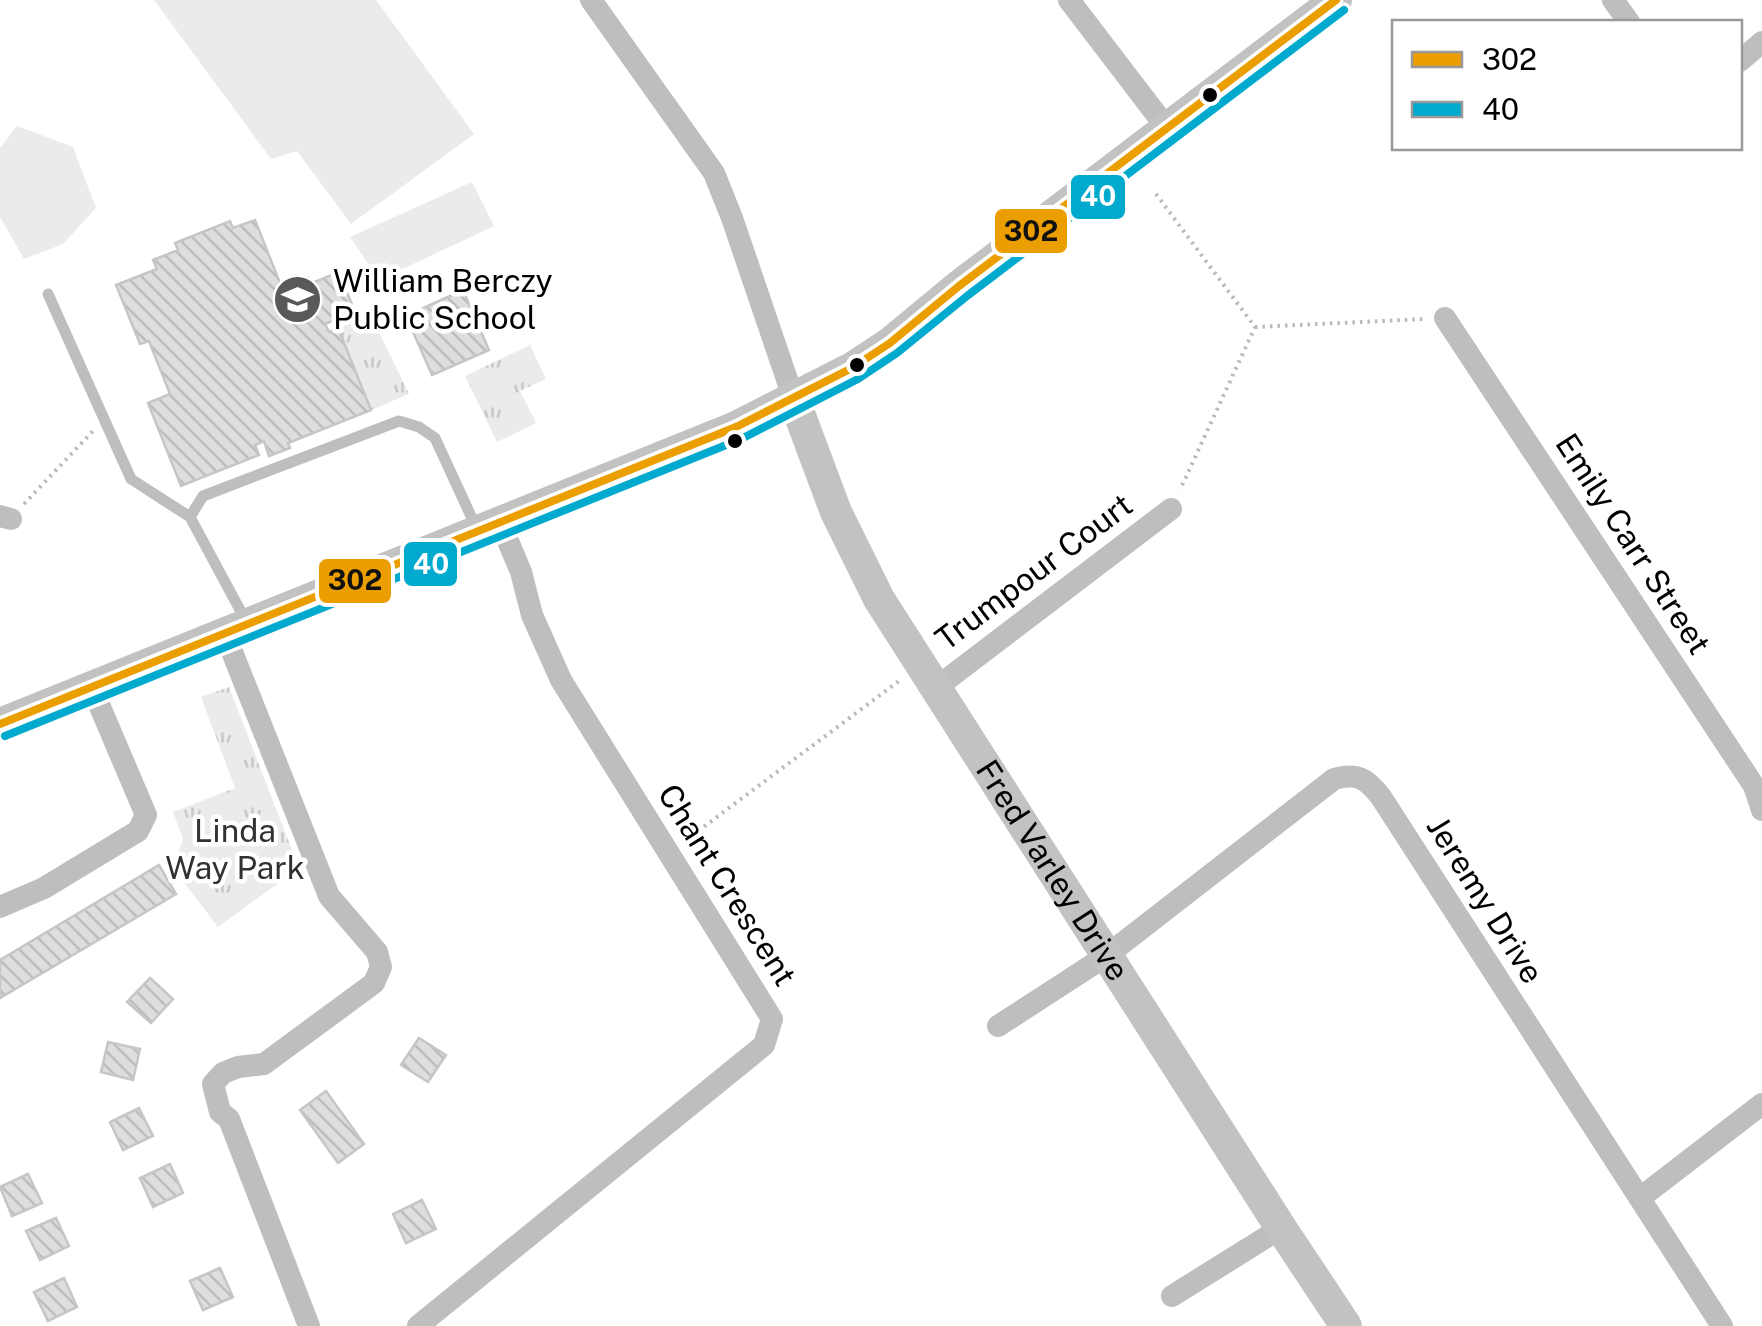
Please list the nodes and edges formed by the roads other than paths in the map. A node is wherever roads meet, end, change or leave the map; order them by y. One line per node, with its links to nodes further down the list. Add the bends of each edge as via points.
1 (591, 0): 9 (street, via 714,174)
2 (1069, 0): 6 (street)
3 (1336, 0): 6 (main road)
4 (1762, 42): 5 (street)
5 (1742, 59)
6 (1166, 128): 9 (main road, via 890,343)
7 (48, 294): 11 (lane, via 131,479)
8 (1445, 318): 17 (street, Emily Carr Street, via 1754,786)
9 (794, 397): 12 (main road); 14 (main road, Fred Varley Drive, via 844,527 879,599)
10 (1171, 509): 14 (street, Trumpour Court)
11 (190, 516): 12 (lane, via 202,496 399,421 436,438); 13 (lane)
12 (489, 527): 13 (main road); 26 (street, Chant Crescent, via 520,572 562,680 772,1019 764,1046)
13 (237, 629): 15 (main road); 25 (street, via 329,896 376,952 380,966 374,983 264,1064 238,1068 214,1084)
14 (929, 676): 19 (main road, Fred Varley Drive)
15 (92, 688): 16 (main road); 18 (street, via 146,815 138,832)
16 (0, 724)
17 (1762, 810)
18 (0, 908)
19 (1106, 956): 20 (street); 22 (street, Jeremy Drive, via 1334,779 1361,777 1464,922); 23 (main road, Fred Varley Drive)
20 (998, 1026)
21 (1762, 1104): 22 (street)
22 (1640, 1198): 28 (street, Jeremy Drive)
23 (1280, 1228): 24 (street); 27 (main road, Fred Varley Drive)
24 (1172, 1296)
25 (308, 1326)
26 (418, 1326)
27 (1346, 1326)
28 (1722, 1326)

